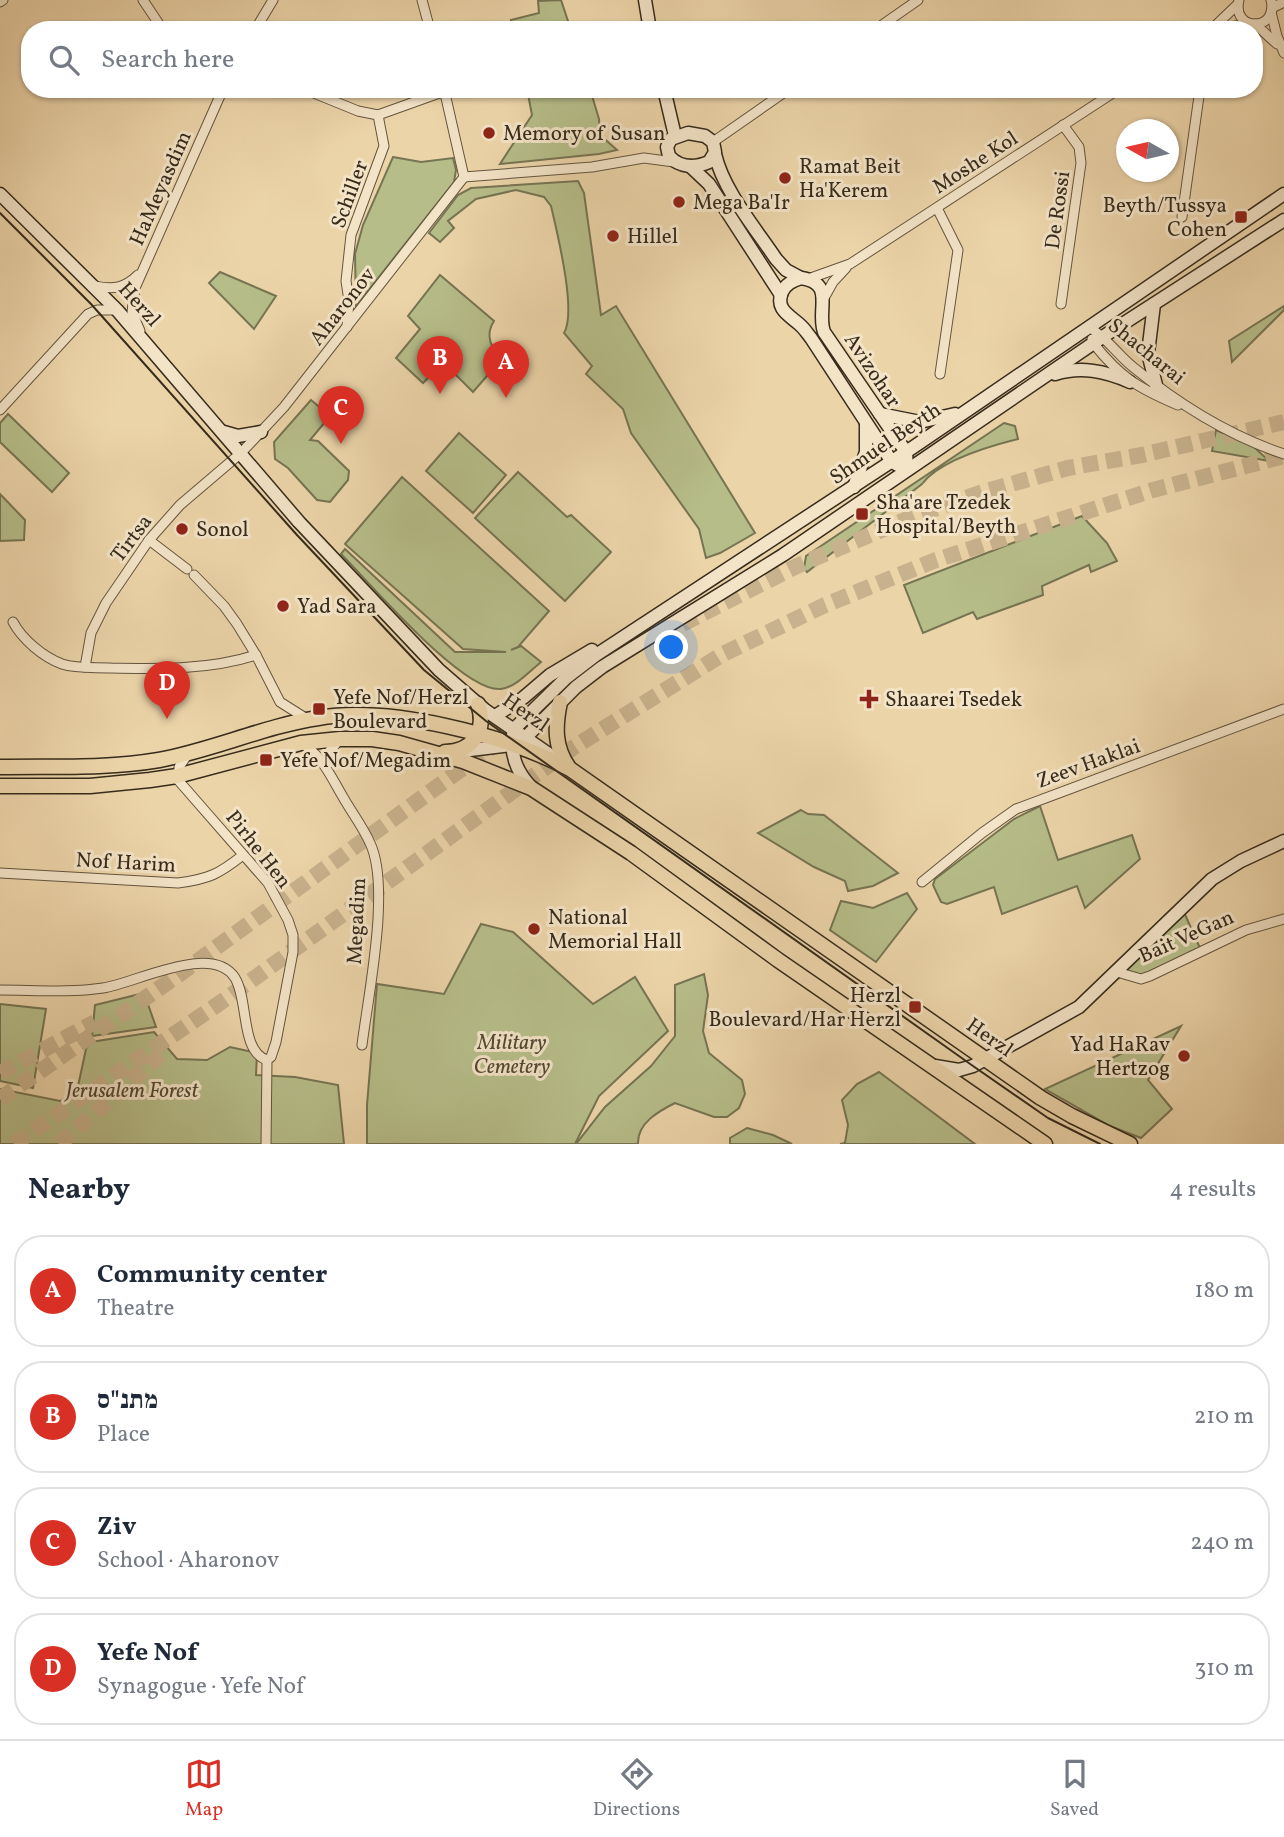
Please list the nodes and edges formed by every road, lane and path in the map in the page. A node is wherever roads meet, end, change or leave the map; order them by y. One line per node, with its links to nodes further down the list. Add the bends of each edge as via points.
1 (143, 0): 9 (street)
2 (273, 0): 10 (street)
3 (422, 0): 11 (street)
4 (645, 0): 12 (street)
5 (918, 0): 13 (street)
6 (1238, 2): 14 (street); 15 (street, via 1240,17)
7 (1284, 2): 8 (street)
8 (1271, 7): 17 (street)
9 (157, 21)
10 (260, 21)
11 (428, 21)
12 (648, 21)
13 (888, 21)
14 (1222, 21)
15 (1247, 21)
16 (1263, 33): 17 (street)
17 (1283, 52)
18 (219, 98): 39 (street, HaMeyasdim)
19 (326, 98): 26 (street)
20 (424, 98): 26 (street)
21 (447, 98): 33 (street)
22 (665, 98): 28 (street)
23 (778, 98): 29 (street)
24 (1105, 98): 27 (street, Moshe Kol)
25 (1199, 98): 37 (street)
26 (378, 115): 50 (street, Schiller, via 384,146 351,235)
27 (1063, 125): 36 (street, Moshe Kol); 45 (street, De Rossi, via 1079,147 1081,163)
28 (671, 142): 29 (street, via 697,134 710,138); 30 (street); 31 (street, via 669,156)
29 (714, 148): 32 (street, via 709,162); 41 (street, Avizohar, via 729,188 776,259)
30 (644, 158): 31 (street); 33 (street)
31 (674, 162): 32 (street)
32 (690, 166): 43 (street, Avizohar, via 709,184)
33 (464, 177): 50 (street, Aharonov)
34 (0, 194): 42 (street, Herzl)
35 (1284, 194): 49 (street, Shmuel Beyth)
36 (937, 208): 40 (street, Moshe Kol); 53 (street, via 958,250)
37 (1182, 217)
38 (1284, 220): 46 (street, Shmuel Beyth)
39 (146, 262): 42 (street, HaMeyasdim, via 125,286); 51 (street, HaMeyasdim, via 132,301 133,317)
40 (850, 264): 41 (street, Moshe Kol); 44 (street, Moshe Kol, via 833,282)
41 (804, 279): 43 (street, via 788,283); 44 (street, Avizohar, via 819,286)
42 (95, 286): 47 (street, Herzl)
43 (781, 295): 48 (street, Avizohar, via 783,312)
44 (823, 304): 48 (street, via 809,322); 59 (street, Avizohar, via 824,332)
45 (1061, 304)
46 (1154, 304): 52 (street, Shmuel Beyth); 56 (street, via 1147,353)
47 (117, 310): 51 (street, Herzl); 58 (street, via 88,314)
48 (797, 322): 61 (street, Avizohar)
49 (1089, 327): 52 (street, Shacharai); 57 (street, Shmuel Beyth)
50 (347, 328): 63 (street, Aharonov)
51 (144, 339): 62 (street, Herzl)
52 (1098, 340): 54 (street, Shmuel Beyth); 55 (street, Shacharai, via 1111,364); 56 (street, Shacharai)
53 (940, 374)
54 (1047, 376): 55 (street, via 1092,370); 68 (street, Shmuel Beyth)
55 (1130, 382): 60 (street, Shacharai)
56 (1156, 385): 60 (street, Shacharai)
57 (972, 408): 59 (street, via 920,422); 64 (street, Shmuel Beyth)
58 (0, 410)
59 (880, 414): 64 (street, Avizohar)
60 (1201, 414): 66 (street, Shacharai)
61 (865, 420): 67 (street, Avizohar); 69 (street, via 866,452)
62 (223, 431): 63 (street, via 238,436); 65 (street, Herzl)
63 (261, 432): 65 (street, Aharonov)
64 (906, 452): 67 (street, Shmuel Beyth); 68 (street)
65 (241, 453): 70 (street, Tirtsa, via 180,505); 77 (street, Herzl, via 318,543 439,670)
66 (1284, 454)
67 (892, 462): 68 (street, Avizohar); 69 (street, Shmuel Beyth)
68 (907, 470): 76 (street, Shmuel Beyth, via 783,555 602,667)
69 (854, 487): 72 (street, Shmuel Beyth)
70 (152, 543): 73 (street, via 224,606); 74 (street, Tirtsa, via 106,603 91,633)
71 (13, 622): 74 (street, via 22,637 56,661)
72 (642, 624): 79 (street, via 568,663); 82 (street, Shmuel Beyth, via 566,678)
73 (256, 655): 74 (street, via 190,667); 75 (street)
74 (85, 667)
75 (281, 702): 80 (street); 83 (street, via 279,718)
76 (560, 702): 84 (street, Shmuel Beyth); 93 (main road, via 558,746)
77 (478, 704): 79 (street, Herzl); 81 (main road)
78 (1284, 709): 100 (street, Zeev Haklai, via 1016,809)
79 (495, 716): 81 (main road); 82 (street, Herzl)
80 (309, 720): 81 (main road, via 364,716); 83 (main road)
81 (479, 729): 87 (main road); 88 (main road)
82 (514, 730): 84 (street, Herzl); 87 (street)
83 (270, 731): 90 (main road)
84 (526, 738): 87 (street, Shmuel Beyth); 93 (street, Herzl)
85 (340, 739): 86 (main road); 89 (main road, via 372,739); 92 (street, via 328,753)
86 (301, 743): 92 (street, Megadim); 94 (main road)
87 (512, 745): 88 (street, Shmuel Beyth); 93 (main road); 96 (street, via 517,769)
88 (462, 751): 89 (main road)
89 (430, 752): 96 (main road)
90 (190, 753): 91 (main road, via 117,765); 94 (street)
91 (0, 767)
92 (326, 769): 104 (street, Megadim, via 371,845 379,881)
93 (570, 769): 105 (main road, Herzl)
94 (177, 776): 95 (main road, via 90,786); 98 (street, Pirhe Hen)
95 (0, 786)
96 (531, 788): 107 (main road, via 631,853)
97 (1284, 841): 102 (street, via 1212,878)
98 (243, 855): 99 (street, Nof Harim, via 224,871 178,883); 106 (street, Pirhe Hen, via 268,883 293,935 276,1042)
99 (0, 873)
100 (922, 882)
101 (1284, 919): 102 (street, Bait VeGan, via 1246,930 1141,979)
102 (1117, 972): 105 (street, Bait VeGan, via 1079,1007)
103 (0, 990): 106 (street, via 105,987 171,968 219,965 230,971 242,991 252,1047)
104 (362, 1045)
105 (982, 1057): 107 (street, Bait VeGan, via 973,1066 958,1070); 110 (main road, Herzl, via 1055,1107)
106 (267, 1060): 108 (street)
107 (925, 1062): 109 (main road)
108 (266, 1144)
109 (1045, 1144)
110 (1130, 1144)

